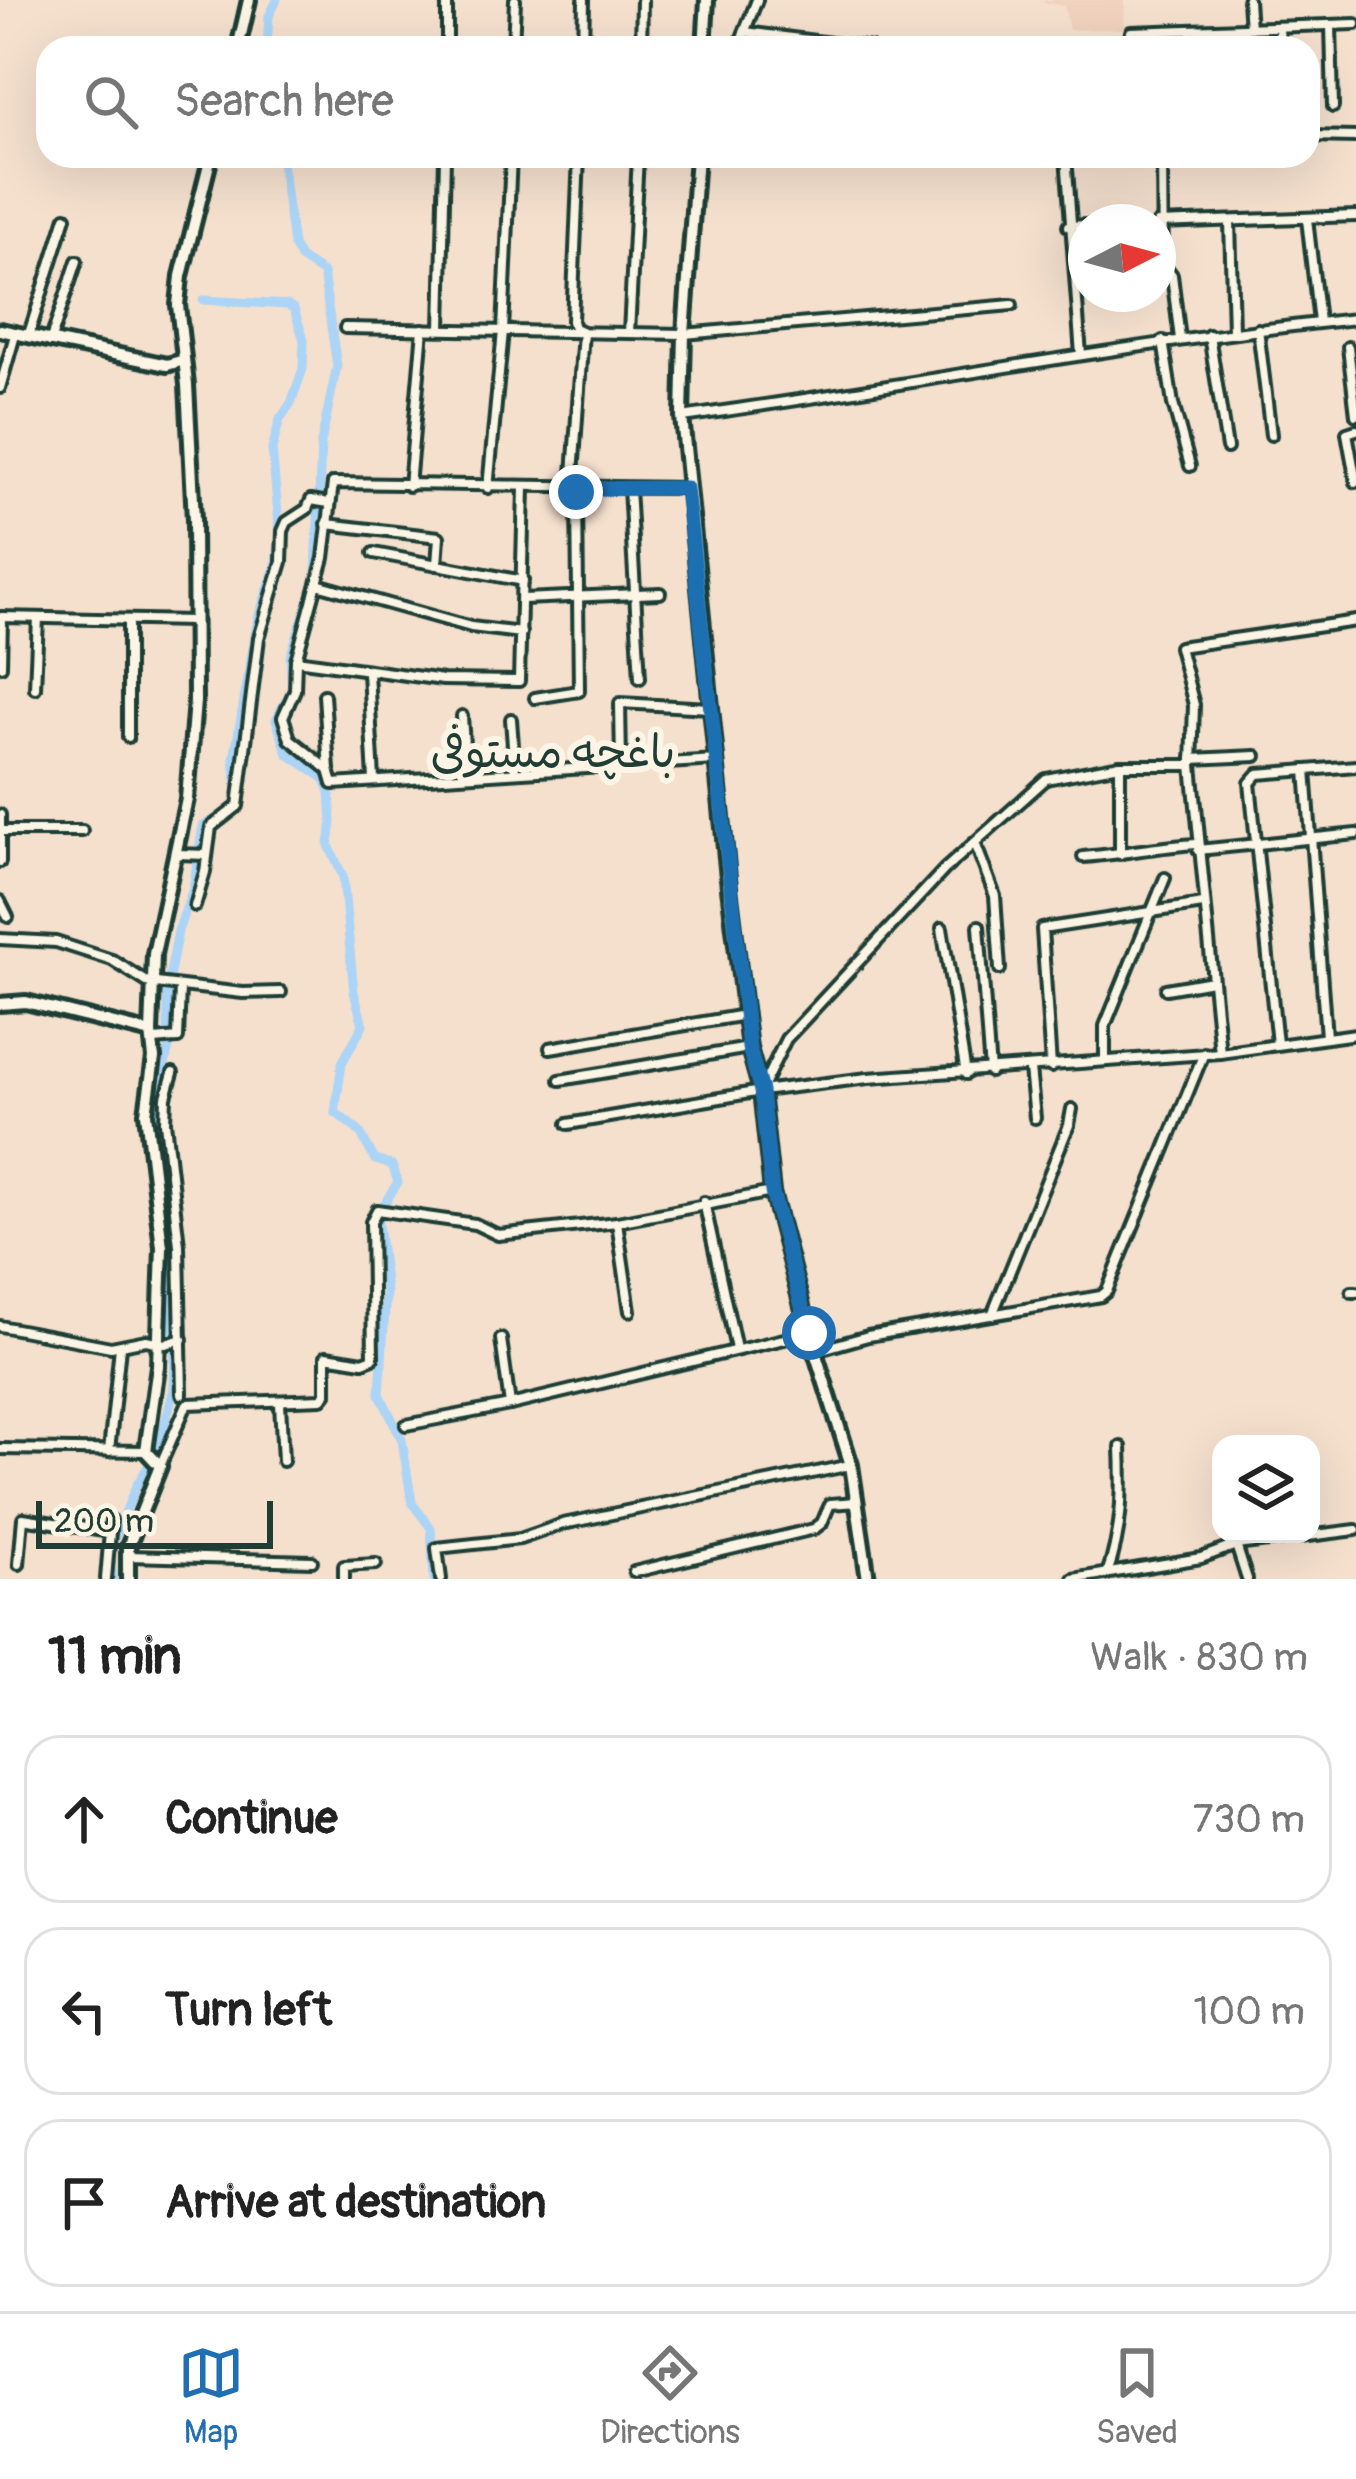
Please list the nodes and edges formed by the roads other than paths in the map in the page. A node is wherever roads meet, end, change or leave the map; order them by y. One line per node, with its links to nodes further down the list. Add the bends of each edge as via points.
1 (249, 0): 14 (street)
2 (447, 0): 15 (street)
3 (514, 0): 16 (street)
4 (584, 0): 17 (street)
5 (642, 0): 18 (street)
6 (707, 0): 19 (street)
7 (758, 0): 13 (street)
8 (1249, 0): 12 (street)
9 (1356, 24): 10 (street)
10 (1330, 25): 11 (street); 24 (street)
11 (1279, 27): 12 (street); 23 (street)
12 (1250, 28): 22 (street)
13 (745, 32): 20 (street); 21 (street)
14 (241, 36)
15 (447, 36)
16 (513, 36)
17 (583, 36)
18 (641, 36)
19 (705, 36)
20 (743, 36)
21 (776, 36)
22 (1130, 36)
23 (1279, 36)
24 (1333, 106)
25 (1320, 136): 26 (street)
26 (1356, 137)
27 (208, 168): 65 (street, via 181,276)
28 (445, 168): 50 (street)
29 (510, 168): 53 (street)
30 (578, 168): 54 (street, via 572,321)
31 (637, 168): 56 (street)
32 (697, 168): 57 (street)
33 (1066, 168): 41 (street)
34 (1162, 168): 35 (street)
35 (1161, 204)
36 (1356, 216): 38 (street)
37 (66, 217): 59 (street)
38 (1307, 219): 39 (street); 47 (street)
39 (1230, 222): 40 (street); 55 (street)
40 (1176, 223)
41 (1068, 226)
42 (77, 261): 62 (street)
43 (1012, 305): 57 (street)
44 (1176, 306): 60 (street)
45 (1077, 312): 64 (street)
46 (1356, 319): 47 (street)
47 (1319, 322): 51 (street)
48 (345, 328): 49 (street)
49 (423, 329): 50 (street); 74 (street)
50 (441, 329): 53 (street)
51 (1258, 329): 55 (street); 70 (street)
52 (0, 330): 59 (street)
53 (503, 331): 54 (street); 75 (street)
54 (583, 332): 56 (street); 79 (street)
55 (1233, 332): 58 (street)
56 (629, 333): 57 (street)
57 (684, 334): 68 (street)
58 (1210, 334): 60 (street); 71 (street)
59 (22, 337): 62 (street); 66 (street)
60 (1180, 339): 61 (street)
61 (1163, 341): 64 (street); 72 (street)
62 (50, 342): 65 (street, via 167,365)
63 (1348, 347): 67 (street)
64 (1081, 355): 68 (street)
65 (184, 360): 93 (street)
66 (0, 388)
67 (1356, 415)
68 (682, 417): 78 (street)
69 (1356, 430): 73 (street, via 1347,433)
70 (1271, 435)
71 (1227, 448)
72 (1190, 466)
73 (1356, 482)
74 (409, 486): 75 (street); 80 (street, via 333,483)
75 (488, 488): 76 (street)
76 (524, 488): 79 (street); 84 (street)
77 (629, 488): 78 (street); 79 (street); 87 (street)
78 (686, 488): 103 (street)
79 (572, 489): 88 (street)
80 (329, 503): 81 (street); 128 (street, via 311,500 286,522 259,638 241,795 212,827)
81 (327, 524): 83 (street, via 439,538); 85 (street)
82 (374, 553): 83 (street)
83 (437, 565): 84 (street)
84 (523, 580): 89 (street)
85 (317, 584): 95 (street); 96 (street)
86 (660, 592): 87 (street)
87 (634, 594): 88 (street); 99 (street)
88 (578, 596): 89 (street); 102 (street, via 579,693)
89 (523, 599): 95 (street)
90 (1, 617): 91 (street); 97 (street)
91 (38, 618): 92 (street); 100 (street)
92 (128, 620): 93 (street); 106 (street)
93 (193, 621): 126 (street)
94 (1356, 621): 109 (street, via 1179,647 1194,705)
95 (521, 633): 98 (street, via 519,681)
96 (296, 660): 98 (street); 113 (street, via 284,730)
97 (1, 666)
98 (368, 672): 117 (street)
99 (640, 678)
100 (35, 688)
101 (324, 695): 113 (street)
102 (535, 698)
103 (710, 708): 108 (street); 110 (street, via 620,704)
104 (462, 716): 116 (street)
105 (511, 719): 115 (street)
106 (128, 737)
107 (1256, 756): 109 (street)
108 (716, 760): 110 (street); 147 (street)
109 (1192, 762): 111 (street); 125 (street)
110 (621, 765): 115 (street)
111 (1120, 765): 123 (street, via 1054,775); 127 (street)
112 (1356, 766): 114 (street)
113 (328, 770): 117 (street, via 330,783)
114 (1306, 770): 122 (street); 124 (street, via 1252,777)
115 (515, 772): 116 (street)
116 (466, 774): 117 (street)
117 (374, 780)
118 (0, 814): 119 (street)
119 (2, 831): 120 (street); 130 (street)
120 (82, 831)
121 (1356, 834): 122 (street)
122 (1312, 838): 124 (street); 150 (street)
123 (975, 842): 140 (street, via 995,896); 163 (street, via 786,1039)
124 (1255, 845): 125 (street); 151 (street)
125 (1198, 847): 127 (street); 133 (street)
126 (183, 854): 128 (street); 142 (street, via 158,925)
127 (1120, 854): 129 (street)
128 (207, 855): 134 (street)
129 (1083, 857)
130 (0, 862)
131 (1165, 878): 135 (street)
132 (0, 901): 136 (street)
133 (1203, 904): 135 (street); 141 (street)
134 (195, 906)
135 (1151, 910): 156 (street, via 1105,1026); 157 (street, via 1042,929)
136 (8, 917)
137 (979, 926): 159 (street)
138 (942, 928): 161 (street)
139 (0, 939): 142 (street, via 56,942)
140 (1000, 969)
141 (1212, 981): 144 (street); 155 (street)
142 (159, 983): 143 (street); 149 (street)
143 (178, 985): 145 (street); 149 (street, via 178,1038)
144 (1166, 989)
145 (281, 992)
146 (0, 1004): 149 (street, via 26,1002)
147 (745, 1015): 152 (street); 153 (street)
148 (1356, 1034): 150 (street)
149 (155, 1037): 170 (street, via 146,1114)
150 (1326, 1037): 151 (street)
151 (1277, 1045): 155 (street)
152 (550, 1048)
153 (749, 1048): 162 (street); 163 (street)
154 (1204, 1053): 155 (street); 156 (street); 172 (street, via 1107,1291)
155 (1220, 1053)
156 (1105, 1061): 157 (street)
157 (1052, 1066): 158 (street)
158 (1030, 1069): 159 (street); 165 (street)
159 (990, 1072): 161 (street)
160 (173, 1073): 170 (street, via 165,1123)
161 (966, 1074): 163 (street)
162 (560, 1080)
163 (761, 1091): 166 (street); 167 (street)
164 (1072, 1109): 172 (street)
165 (1035, 1118)
166 (568, 1124)
167 (772, 1192): 168 (street); 174 (street)
168 (704, 1202): 169 (street); 179 (street)
169 (616, 1222): 171 (street); 182 (street, via 498,1235 475,1224 377,1210 370,1222 373,1358 326,1356 325,1397)
170 (170, 1246): 175 (street); 177 (street)
171 (630, 1311)
172 (992, 1316): 180 (street)
173 (0, 1327): 178 (street)
174 (809, 1333): 179 (street); 180 (street)
175 (180, 1339): 177 (street); 181 (street)
176 (501, 1340): 183 (street)
177 (162, 1345): 178 (street); 188 (street)
178 (120, 1347): 187 (street)
179 (736, 1348): 183 (street)
180 (815, 1351): 190 (street)
181 (182, 1394)
182 (280, 1403): 188 (street, via 187,1404); 189 (street)
183 (510, 1405): 184 (street)
184 (406, 1425)
185 (1121, 1447): 201 (street, via 1121,1511)
186 (0, 1449): 187 (street)
187 (109, 1450): 188 (street)
188 (153, 1459): 196 (street)
189 (283, 1461)
190 (851, 1466): 191 (street); 205 (street, via 520,1539 437,1548)
191 (856, 1502): 200 (street, via 830,1504 814,1529); 206 (street)
192 (111, 1520): 194 (street)
193 (1356, 1530): 195 (street)
194 (110, 1532): 198 (street, via 23,1518); 202 (street)
195 (1236, 1545): 201 (street); 208 (street)
196 (126, 1556): 197 (street); 203 (street)
197 (313, 1561)
198 (19, 1564)
199 (376, 1564): 204 (street, via 344,1566)
200 (634, 1572)
201 (1107, 1574): 207 (street)
202 (106, 1579)
203 (128, 1579)
204 (344, 1579)
205 (441, 1579)
206 (868, 1579)
207 (1073, 1579)
208 (1247, 1579)

